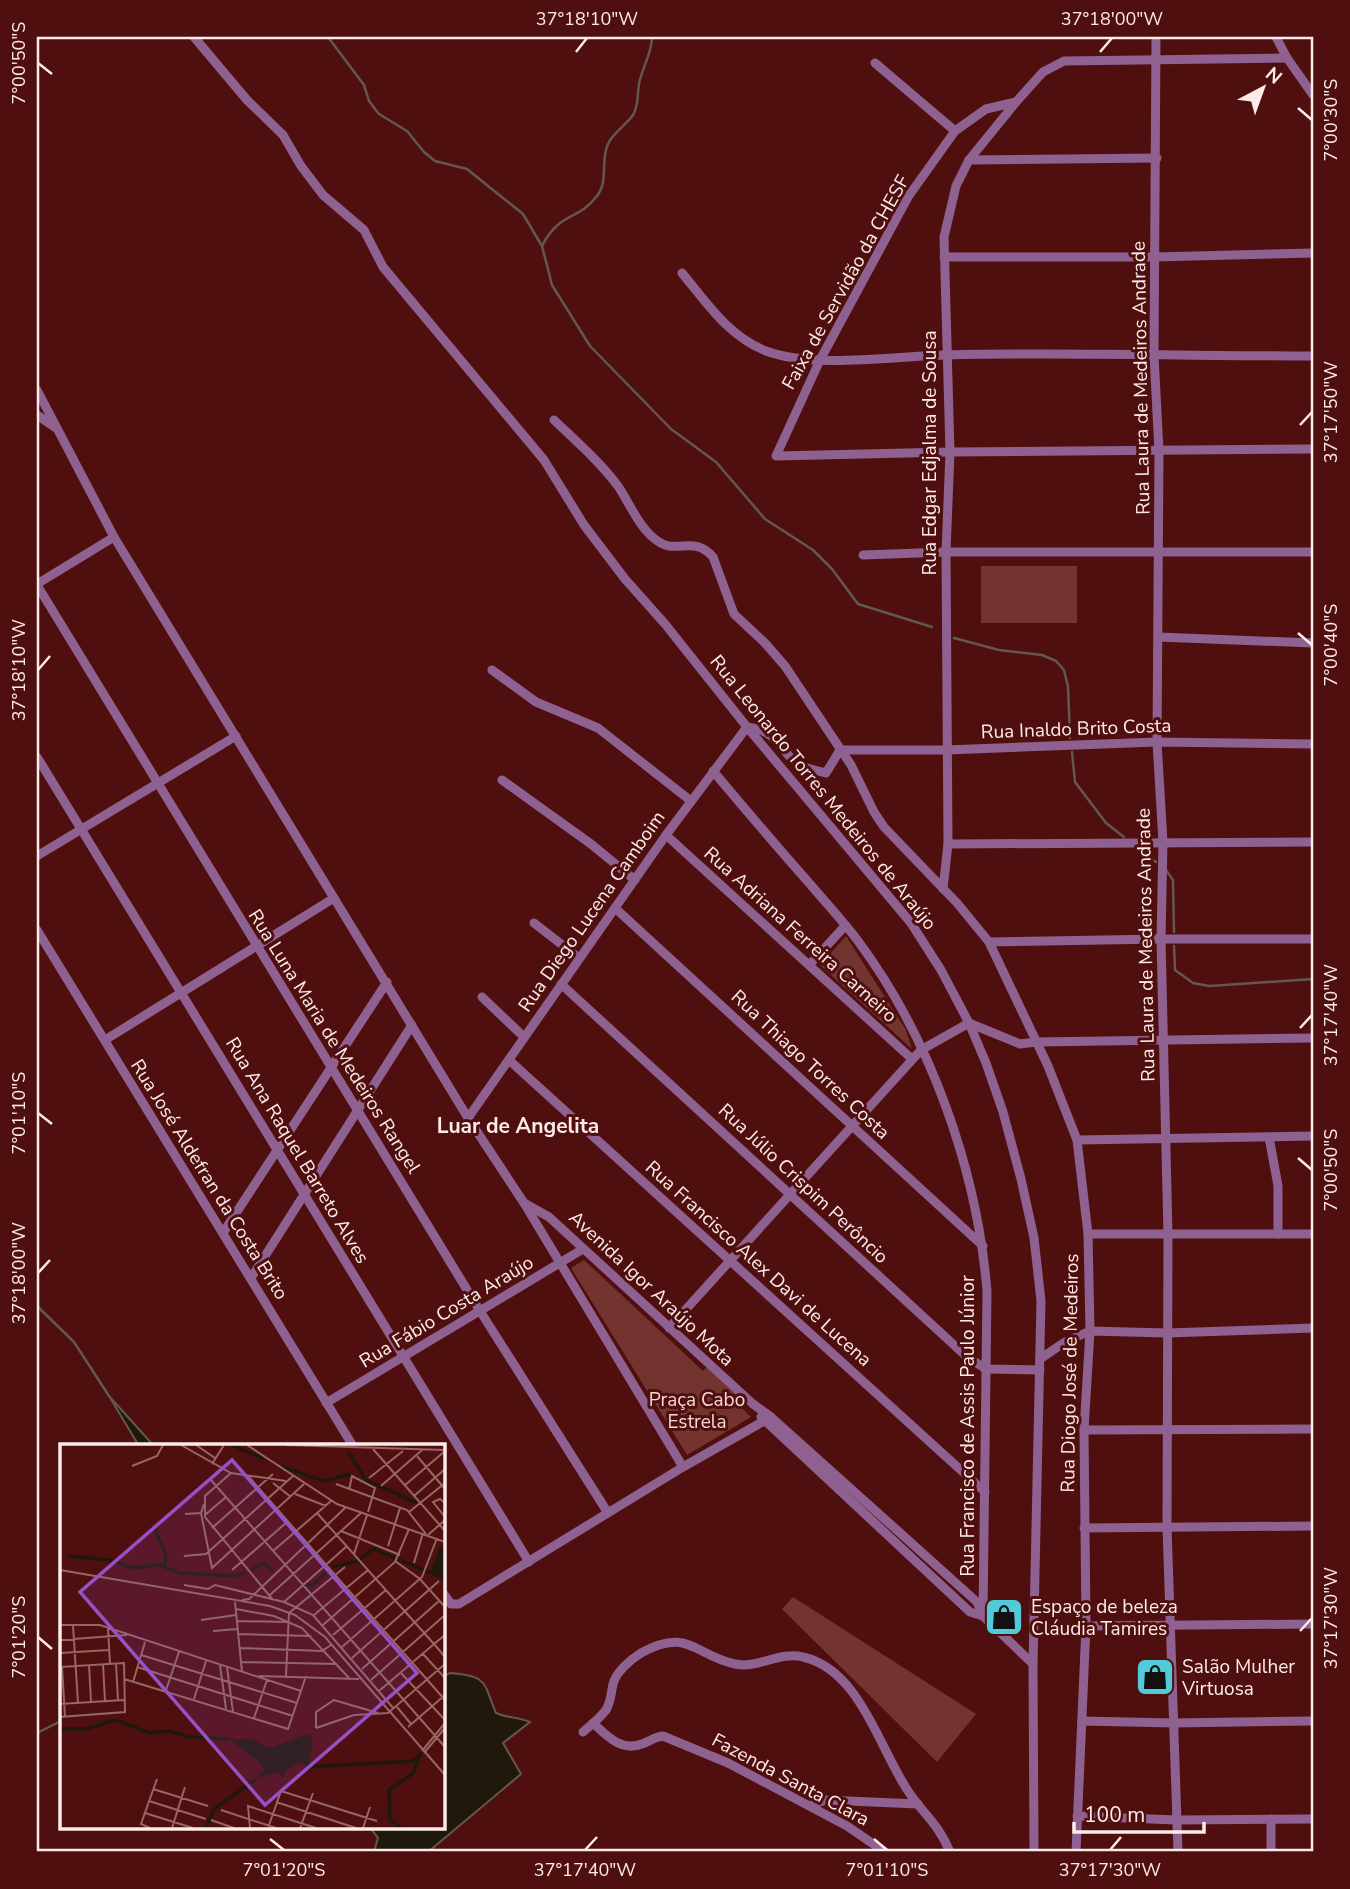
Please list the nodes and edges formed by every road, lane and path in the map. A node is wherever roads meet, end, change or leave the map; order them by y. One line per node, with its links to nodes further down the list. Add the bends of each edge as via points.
1 (194, 37): 36 (street, Rua Leonardo Torres Medeiros de Araújo, via 283,135 323,195 364,230 383,267 544,460 601,548)
2 (1156, 37): 5 (street, Rua Laura de Medeiros Andrade)
3 (1276, 37): 4 (street)
4 (1287, 58): 5 (street); 7 (street)
5 (1156, 61): 8 (street, Rua Edgar Edjalma de Sousa, via 1064,61 1048,68); 10 (street, Rua Laura de Medeiros Andrade)
6 (875, 63): 9 (street)
7 (1313, 95)
8 (1016, 102): 9 (street, Faixa de Servidão da CHESF, via 986,109); 11 (street, Rua Edgar Edjalma de Sousa)
9 (955, 131): 19 (street, Faixa de Servidão da CHESF, via 908,197)
10 (1157, 158): 11 (street); 14 (street, Rua Laura de Medeiros Andrade)
11 (969, 160): 13 (street, Rua Edgar Edjalma de Sousa, via 949,211)
12 (1313, 253): 14 (street)
13 (944, 257): 14 (street); 16 (street, Rua Edgar Edjalma de Sousa)
14 (1155, 257): 17 (street, Rua Laura de Medeiros Andrade)
15 (682, 273): 19 (street, via 729,329 747,343 788,358)
16 (947, 355): 17 (street); 19 (street); 26 (street, Rua Edgar Edjalma de Sousa)
17 (1154, 356): 18 (street); 25 (street, Rua Laura de Medeiros Andrade)
18 (1313, 356)
19 (820, 360): 26 (street, Faixa de Servidão da CHESF, via 776,456)
20 (37, 390): 23 (street)
21 (37, 415): 23 (street)
22 (554, 420): 40 (street, Rua Diogo José de Medeiros, via 610,476 659,543 696,546 708,552 734,614 785,666)
23 (60, 432): 27 (street)
24 (1313, 449): 25 (street)
25 (1159, 451): 26 (street); 29 (street, Rua Laura de Medeiros Andrade)
26 (950, 452): 28 (street, Rua Edgar Edjalma de Sousa)
27 (114, 537): 32 (street); 37 (street)
28 (946, 552): 29 (street); 31 (street); 41 (street, Rua Edgar Edjalma de Sousa)
29 (1159, 552): 30 (street); 33 (street, Rua Laura de Medeiros Andrade)
30 (1313, 552)
31 (863, 555)
32 (37, 584): 45 (street, Rua Luna Maria de Medeiros Rangel)
33 (1158, 637): 34 (street); 38 (street, Rua Laura de Medeiros Andrade)
34 (1313, 643)
35 (492, 670): 46 (street, via 536,702 597,728)
36 (747, 727): 40 (street, via 770,733 805,768 826,773); 43 (street, Rua Diego Lucena Camboim); 70 (street, Rua Leonardo Torres Medeiros de Araújo, via 911,923)
37 (236, 736): 45 (street); 55 (street)
38 (1157, 742): 39 (street, Rua Inaldo Brito Costa); 41 (street, Rua Inaldo Brito Costa); 49 (street, Rua Laura de Medeiros Andrade)
39 (1313, 744)
40 (840, 750): 41 (street, Rua Inaldo Brito Costa); 54 (street, Rua Diogo José de Medeiros, via 884,827)
41 (946, 750): 51 (street, Rua Edgar Edjalma de Sousa)
42 (37, 757): 47 (street, Rua Ana Raquel Barreto Alves)
43 (713, 771): 46 (street, Rua Diego Lucena Camboim); 58 (street, Rua Francisco de Assis Paulo Júnior)
44 (502, 780): 53 (street)
45 (157, 783): 47 (street); 63 (street, Rua Luna Maria de Medeiros Rangel)
46 (691, 801): 48 (street, Rua Diego Lucena Camboim)
47 (81, 829): 52 (street); 68 (street, Rua Ana Raquel Barreto Alves)
48 (666, 835): 53 (street, Rua Diego Lucena Camboim); 65 (street, Rua Adriana Ferreira Carneiro)
49 (1163, 842): 50 (street); 51 (street); 60 (street, Rua Laura de Medeiros Andrade)
50 (1313, 842)
51 (948, 844): 54 (street, Rua Edgar Edjalma de Sousa)
52 (37, 856)
53 (635, 880): 56 (street, Rua Diego Lucena Camboim)
54 (943, 889): 62 (street, Rua Diogo José de Medeiros)
55 (334, 898): 63 (street); 66 (street)
56 (615, 908): 64 (street, Rua Diego Lucena Camboim); 83 (street, Rua Thiago Torres Costa)
57 (534, 923): 64 (street)
58 (845, 926): 65 (street); 77 (street, Rua Francisco de Assis Paulo Júnior, via 879,973)
59 (37, 930): 75 (street, Rua José Aldefran da Costa Brito)
60 (1161, 939): 61 (street); 62 (street); 74 (street, Rua Laura de Medeiros Andrade)
61 (1313, 939)
62 (989, 942): 76 (street, Rua Diogo José de Medeiros)
63 (257, 948): 68 (street); 80 (street, Rua Luna Maria de Medeiros Rangel)
64 (579, 958): 67 (street, Rua Diego Lucena Camboim)
65 (810, 964): 78 (street, Rua Adriana Ferreira Carneiro)
66 (387, 982): 71 (street); 80 (street)
67 (561, 984): 72 (street, Rua Diego Lucena Camboim); 90 (street, Rua Júlio Crispim Perôncio)
68 (182, 994): 75 (street); 88 (street, Rua Ana Raquel Barreto Alves)
69 (482, 997): 72 (street)
70 (969, 1023): 76 (street, via 1020,1045); 77 (street); 108 (street, Rua Leonardo Torres Medeiros de Araújo, via 1003,1112 1034,1238 1041,1301)
71 (412, 1025): 81 (street); 82 (street)
72 (524, 1037): 79 (street, Rua Diego Lucena Camboim)
73 (1313, 1038): 74 (street)
74 (1163, 1039): 76 (street); 86 (street, Rua Laura de Medeiros Andrade)
75 (105, 1040): 92 (street, Rua José Aldefran da Costa Brito)
76 (1036, 1042): 87 (street, Rua Diogo José de Medeiros)
77 (921, 1050): 78 (street); 97 (street, Rua Francisco de Assis Paulo Júnior, via 962,1156)
78 (912, 1059): 83 (street)
79 (509, 1060): 82 (street, Rua Diego Lucena Camboim); 99 (street, Rua Francisco Alex Davi de Lucena)
80 (333, 1067): 81 (street, Rua Luna Maria de Medeiros Rangel); 88 (street)
81 (358, 1111): 89 (street); 102 (street, Rua Luna Maria de Medeiros Rangel)
82 (468, 1118): 91 (street)
83 (853, 1126): 90 (street); 97 (street, Rua Thiago Torres Costa)
84 (1269, 1136): 85 (street); 86 (street); 94 (street, via 1278,1186)
85 (1313, 1136)
86 (1166, 1139): 87 (street); 96 (street, Rua Laura de Medeiros Andrade)
87 (1077, 1140): 93 (street, Rua Diogo José de Medeiros)
88 (277, 1150): 89 (street, Rua Ana Raquel Barreto Alves); 92 (street)
89 (304, 1194): 101 (street); 107 (street, Rua Ana Raquel Barreto Alves)
90 (791, 1195): 99 (street); 109 (street, Rua Júlio Crispim Perôncio, via 965,1356)
91 (524, 1203): 98 (street, Avenida Igor Araújo Mota, via 550,1217); 100 (street)
92 (223, 1233): 101 (street, Rua José Aldefran da Costa Brito)
93 (1088, 1234): 96 (street); 105 (street, Rua Diogo José de Medeiros)
94 (1278, 1234): 95 (street); 96 (street)
95 (1313, 1234)
96 (1168, 1235): 106 (street, Rua Laura de Medeiros Andrade)
97 (983, 1246): 109 (street, Rua Francisco de Assis Paulo Júnior)
98 (583, 1249): 100 (street, Rua Fábio Costa Araújo); 103 (street, Avenida Igor Araújo Mota)
99 (731, 1260): 103 (street); 118 (street, Rua Francisco Alex Davi de Lucena)
100 (558, 1263): 102 (street, Rua Fábio Costa Araújo); 117 (street)
101 (251, 1278): 111 (street, Rua José Aldefran da Costa Brito)
102 (480, 1311): 107 (street, Rua Fábio Costa Araújo); 119 (street, Rua Luna Maria de Medeiros Rangel)
103 (669, 1328): 112 (street, Avenida Igor Araújo Mota)
104 (1313, 1328): 106 (street)
105 (1090, 1331): 106 (street); 108 (street); 114 (street, Rua Diogo José de Medeiros)
106 (1167, 1333): 115 (street, Rua Laura de Medeiros Andrade)
107 (404, 1357): 111 (street, Rua Fábio Costa Araújo); 123 (street, Rua Ana Raquel Barreto Alves)
108 (1040, 1359): 110 (street, Rua Leonardo Torres Medeiros de Araújo)
109 (986, 1369): 110 (street); 118 (street, Rua Francisco de Assis Paulo Júnior)
110 (1040, 1370): 129 (street, Rua Leonardo Torres Medeiros de Araújo)
111 (326, 1402): 116 (street, Rua José Aldefran da Costa Brito)
112 (767, 1419): 117 (street); 125 (street, Avenida Igor Araújo Mota, via 977,1602)
113 (1313, 1429): 115 (street)
114 (1084, 1430): 115 (street); 122 (street, Rua Diogo José de Medeiros)
115 (1168, 1430): 121 (street, Rua Laura de Medeiros Andrade)
116 (352, 1444)
117 (683, 1467): 119 (street)
118 (985, 1492): 125 (street, Rua Francisco de Assis Paulo Júnior)
119 (608, 1513): 123 (street)
120 (1313, 1526): 121 (street)
121 (1167, 1527): 122 (street); 127 (street, Rua Laura de Medeiros Andrade)
122 (1084, 1528): 128 (street, Rua Diogo José de Medeiros)
123 (529, 1562): 124 (street, via 459,1604 451,1604)
124 (444, 1594)
125 (983, 1616): 129 (street, Avenida Igor Araújo Mota)
126 (1313, 1624): 127 (street)
127 (1172, 1625): 128 (street); 133 (street, Rua Laura de Medeiros Andrade)
128 (1086, 1626): 130 (street, Rua Diogo José de Medeiros)
129 (1033, 1664): 143 (street, Rua Leonardo Torres Medeiros de Araújo)
130 (1082, 1721): 133 (street); 137 (street, Rua Diogo José de Medeiros)
131 (1313, 1721): 133 (street)
132 (593, 1723): 134 (street); 135 (street, via 606,1710 622,1668 664,1643 688,1643 744,1666 800,1656 841,1678); 136 (street, Fazenda Santa Clara, via 612,1741 629,1747 658,1736 679,1742)
133 (1173, 1723): 140 (street, Rua Laura de Medeiros Andrade)
134 (583, 1732)
135 (918, 1804): 136 (street, via 825,1800); 142 (street, via 936,1824)
136 (809, 1806): 141 (street, Fazenda Santa Clara)
137 (1077, 1816): 140 (street); 144 (street, Rua Diogo José de Medeiros)
138 (1271, 1819): 139 (street); 140 (street); 146 (street)
139 (1313, 1819)
140 (1177, 1820): 145 (street, Rua Laura de Medeiros Andrade)
141 (885, 1852)
142 (950, 1852)
143 (1034, 1852)
144 (1076, 1852)
145 (1178, 1852)
146 (1271, 1852)

